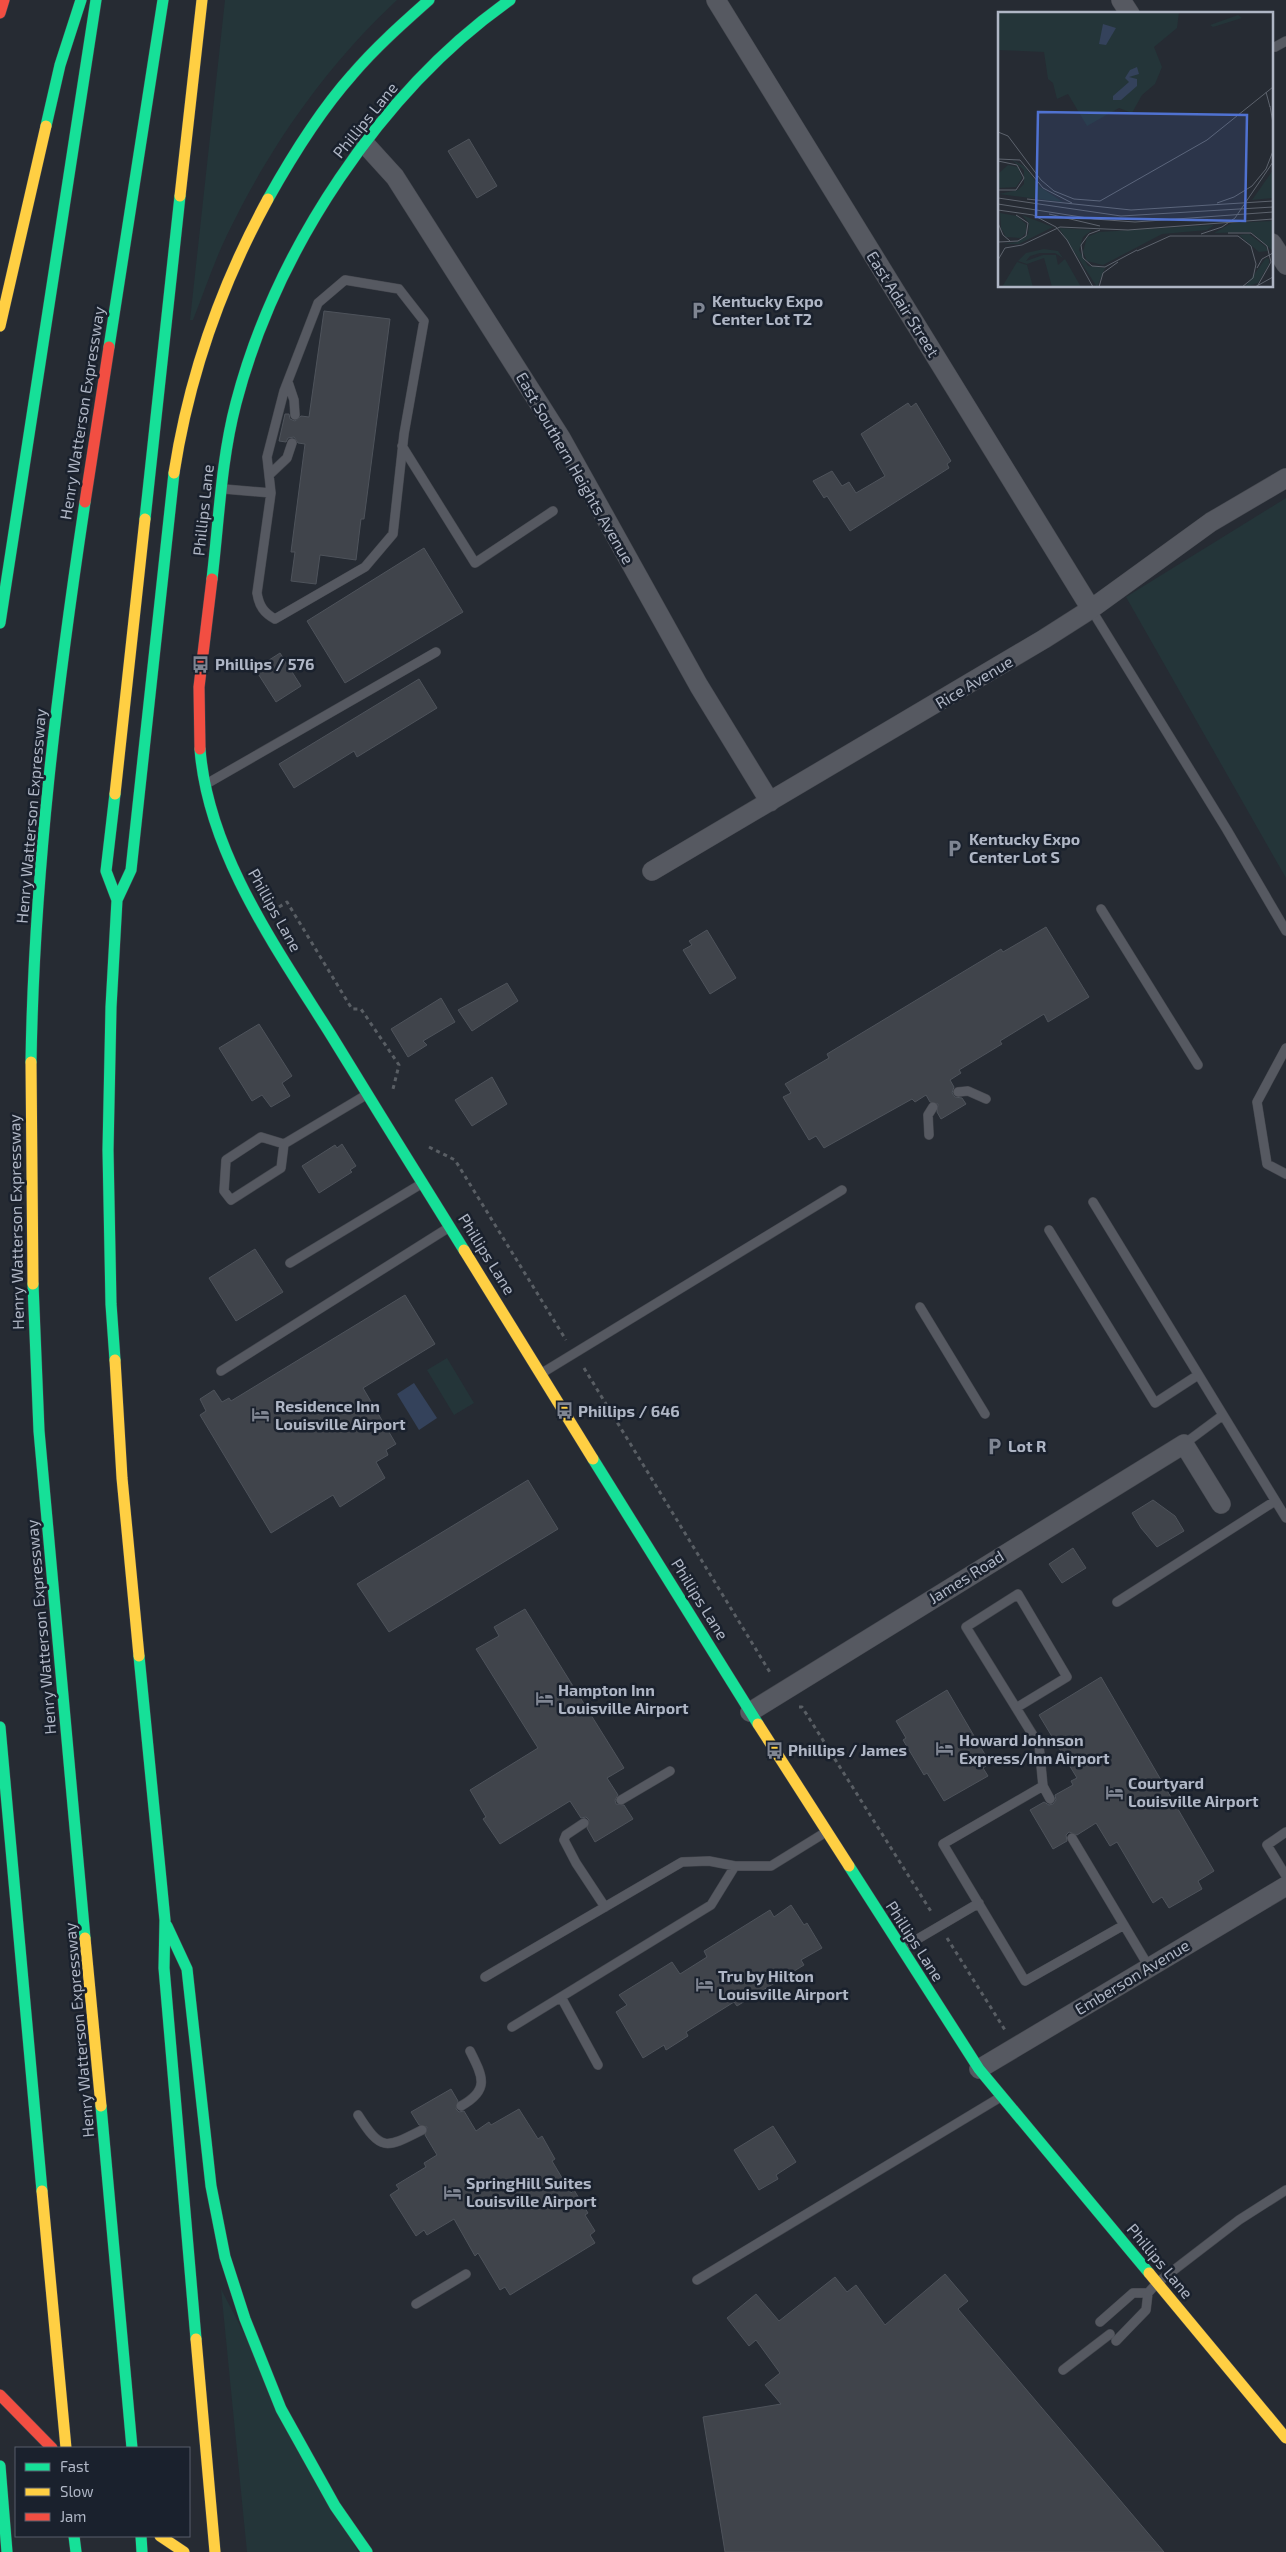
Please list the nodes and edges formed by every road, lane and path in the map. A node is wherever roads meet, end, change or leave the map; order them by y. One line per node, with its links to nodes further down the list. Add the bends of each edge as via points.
1 (4, 0): 11 (main road)
2 (80, 0): 17 (main road, via 60,65)
3 (96, 0): 28 (main road)
4 (163, 0): 114 (main road, Henry Watterson Expressway, via 71,592 47,788 36,940 30,1147 32,1304 39,1431)
5 (202, 0): 33 (main road, via 114,781 106,871)
6 (429, 0): 33 (main road, via 352,74 322,113 260,213 214,314 185,413 173,488 131,870)
7 (510, 0): 14 (main road, Phillips Lane, via 456,43 388,114)
8 (716, 0): 27 (street, East Adair Street)
9 (1122, 0): 10 (street)
10 (1129, 12)
11 (0, 13)
12 (1286, 41): 13 (lane)
13 (1275, 46)
14 (365, 144): 24 (main road, Phillips Lane, via 320,208 273,298 237,402 224,458); 31 (street, East Southern Heights Avenue, via 395,177 561,438 651,603)
15 (1274, 246): 16 (street)
16 (1286, 265)
17 (0, 326)
18 (288, 382): 19 (lane); 21 (lane, via 318,303 331,290 345,280 399,289 424,321); 22 (lane, via 267,457)
19 (296, 415)
20 (292, 442): 22 (lane, via 287,458)
21 (402, 446): 25 (lane, via 393,534 365,567 276,619 266,614 257,593); 26 (lane, via 475,563)
22 (269, 475): 25 (lane)
23 (1286, 478): 27 (street, Rice Avenue, via 1211,522)
24 (221, 488): 25 (lane); 30 (main road, Phillips Lane, via 199,680 200,752)
25 (271, 493)
26 (553, 511)
27 (1091, 609): 31 (street, Rice Avenue); 36 (lane)
28 (0, 623)
29 (436, 652): 30 (lane)
30 (206, 785): 40 (main road, Phillips Lane, via 227,853 255,913)
31 (770, 802): 32 (street, Rice Avenue)
32 (652, 871)
33 (116, 900): 86 (main road, via 110,1007 110,1304 122,1478)
34 (277, 908): 41 (path, via 287,902 352,1009 361,1009 399,1065 392,1087)
35 (1101, 910): 38 (lane)
36 (1286, 931)
37 (1286, 1048): 47 (lane, via 1257,1102 1268,1164)
38 (1198, 1065)
39 (958, 1092): 42 (lane, via 968,1091)
40 (368, 1093): 46 (lane); 48 (main road, Phillips Lane)
41 (397, 1095)
42 (986, 1099)
43 (933, 1106): 44 (lane, via 928,1115)
44 (929, 1135)
45 (425, 1140): 55 (path, via 430,1147 455,1160)
46 (284, 1144): 46 (lane, via 281,1168 231,1200 224,1191 226,1160 261,1137)
47 (1286, 1174)
48 (423, 1182): 51 (main road, Phillips Lane); 53 (lane)
49 (842, 1190): 58 (lane)
50 (1093, 1202): 59 (lane)
51 (451, 1227): 57 (lane); 58 (main road, Phillips Lane)
52 (1049, 1230): 59 (lane, via 1155,1403)
53 (290, 1263)
54 (920, 1307): 60 (lane)
55 (566, 1340)
56 (584, 1368): 67 (path)
57 (221, 1370)
58 (541, 1373): 70 (main road, Phillips Lane)
59 (1198, 1375): 61 (lane)
60 (985, 1414)
61 (1223, 1415): 62 (lane); 63 (lane)
62 (1184, 1444): 64 (street); 70 (street, James Road)
63 (1275, 1501): 65 (lane); 66 (lane)
64 (1221, 1504)
65 (1286, 1518)
66 (1117, 1602)
67 (775, 1681)
68 (796, 1706): 85 (path, via 802,1707)
69 (1016, 1708): 69 (lane, via 966,1626 1018,1594 1067,1677); 73 (lane, via 1040,1745)
70 (750, 1712): 77 (main road, Phillips Lane)
71 (0, 1727): 113 (main road)
72 (670, 1771): 75 (lane)
73 (1043, 1786): 74 (lane); 83 (lane, via 943,1844)
74 (1050, 1799)
75 (621, 1800)
76 (584, 1824): 84 (lane, via 566,1835 565,1846)
77 (826, 1832): 80 (lane, via 771,1866); 89 (main road, Phillips Lane)
78 (1286, 1832): 81 (lane, via 1267,1845)
79 (1072, 1838): 87 (lane)
80 (736, 1866): 84 (lane, via 708,1861 682,1862); 92 (lane, via 711,1905)
81 (1286, 1876)
82 (1286, 1886): 90 (street, Emberson Avenue)
83 (979, 1903): 87 (lane, via 1025,1981); 89 (lane)
84 (605, 1907): 91 (lane)
85 (933, 1915)
86 (164, 1920): 123 (main road, via 164,1968); 124 (main road, via 187,1969 211,2186 228,2266 281,2409 335,2506)
87 (1124, 1925): 90 (lane)
88 (946, 1935): 94 (path)
89 (900, 1949): 97 (main road, Phillips Lane)
90 (1149, 1967): 97 (street, Emberson Avenue)
91 (486, 1977)
92 (561, 1997): 93 (lane); 96 (lane)
93 (512, 2027)
94 (1005, 2030)
95 (470, 2051): 99 (lane, via 481,2073 482,2087 474,2099)
96 (598, 2065)
97 (979, 2069): 98 (main road, Phillips Lane)
98 (1001, 2096): 104 (lane); 105 (main road, Phillips Lane)
99 (461, 2106)
100 (358, 2115): 101 (lane, via 372,2138 385,2144 399,2142)
101 (422, 2130)
102 (1286, 2190): 105 (lane, via 1239,2220)
103 (466, 2274): 107 (lane)
104 (697, 2280)
105 (1158, 2283): 106 (lane); 111 (main road, Phillips Lane)
106 (1148, 2293): 108 (lane, via 1133,2293); 109 (lane, via 1146,2310 1113,2337)
107 (416, 2304)
108 (1100, 2322)
109 (1063, 2370)
110 (0, 2395): 112 (main road)
111 (1286, 2438)
112 (51, 2447)
113 (66, 2447)
114 (132, 2447)
115 (0, 2466): 119 (main road)
116 (74, 2537): 120 (main road)
117 (141, 2537): 121 (main road)
118 (162, 2537): 122 (main road)
119 (7, 2552)
120 (76, 2552)
121 (142, 2552)
122 (184, 2552)
123 (215, 2552)
124 (368, 2552)

